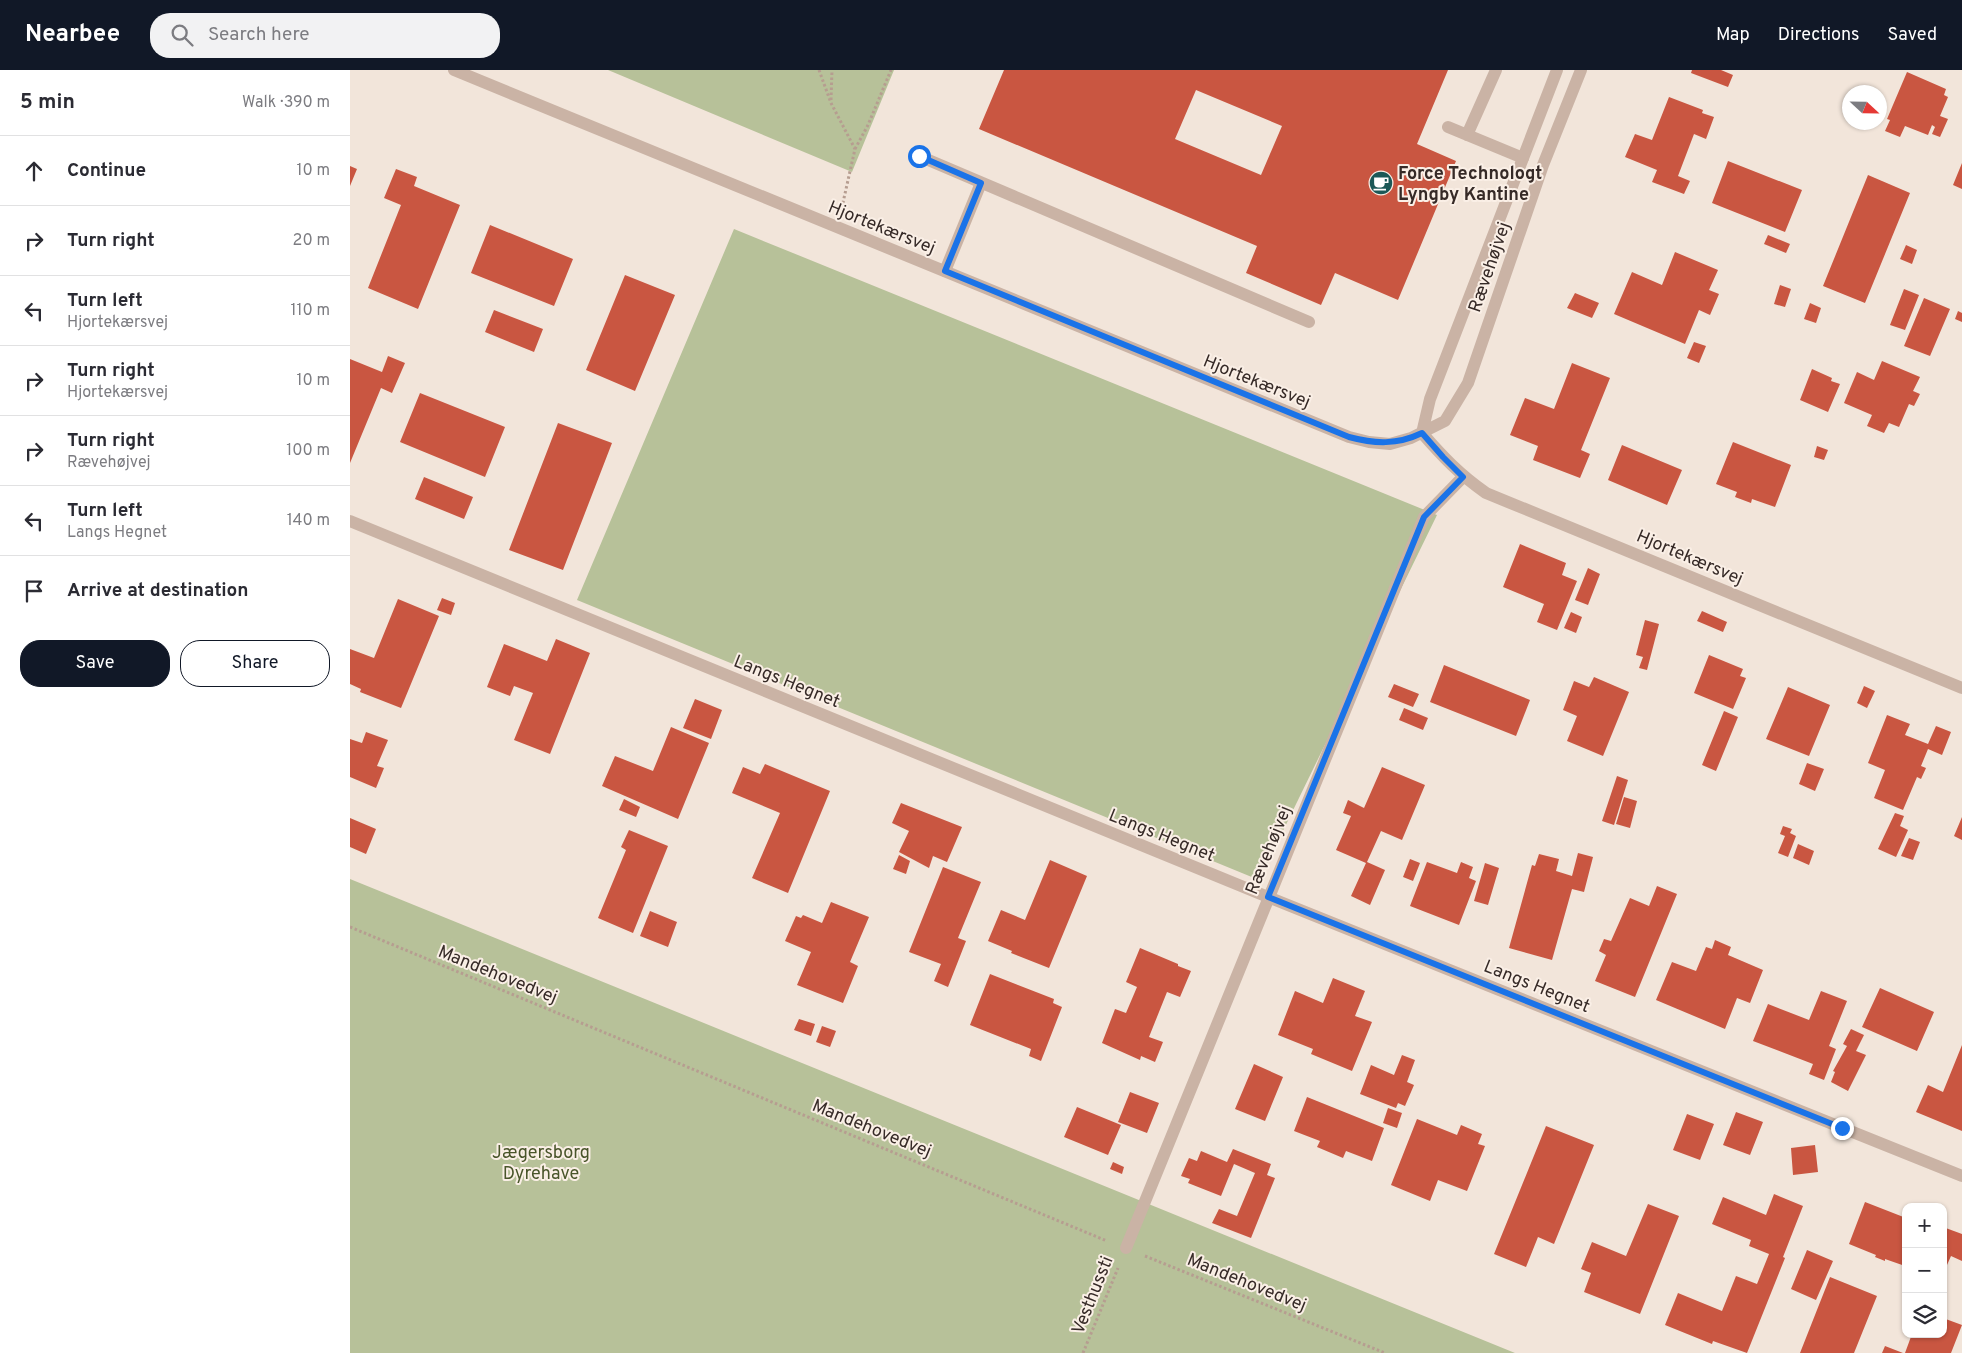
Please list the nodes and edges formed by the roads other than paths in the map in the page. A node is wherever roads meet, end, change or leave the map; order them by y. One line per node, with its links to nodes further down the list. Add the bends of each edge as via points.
1 (454, 70): 10 (street, Hjortekærsvej)
2 (1496, 70): 6 (street)
3 (1558, 70): 8 (street, Rævehøjvej)
4 (1581, 70): 12 (street, Rævehøjvej, via 1543,165 1468,383 1445,421)
5 (1448, 127): 6 (street)
6 (1467, 135): 8 (street)
7 (919, 156): 9 (street)
8 (1523, 158): 12 (street, Rævehøjvej)
9 (981, 183): 10 (street); 11 (street)
10 (945, 271): 12 (street, Hjortekærsvej, via 1349,437 1390,444)
11 (1310, 322)
12 (1416, 436): 13 (street, Hjortekærsvej)
13 (1463, 477): 15 (street, Hjortekærsvej, via 1486,493); 16 (street, Rævehøjvej, via 1424,517)
14 (350, 521): 16 (street, Langs Hegnet)
15 (1962, 688)
16 (1268, 897): 17 (street, Langs Hegnet); 18 (street, Rævehøjvej)
17 (1962, 1176)
18 (1126, 1248)

